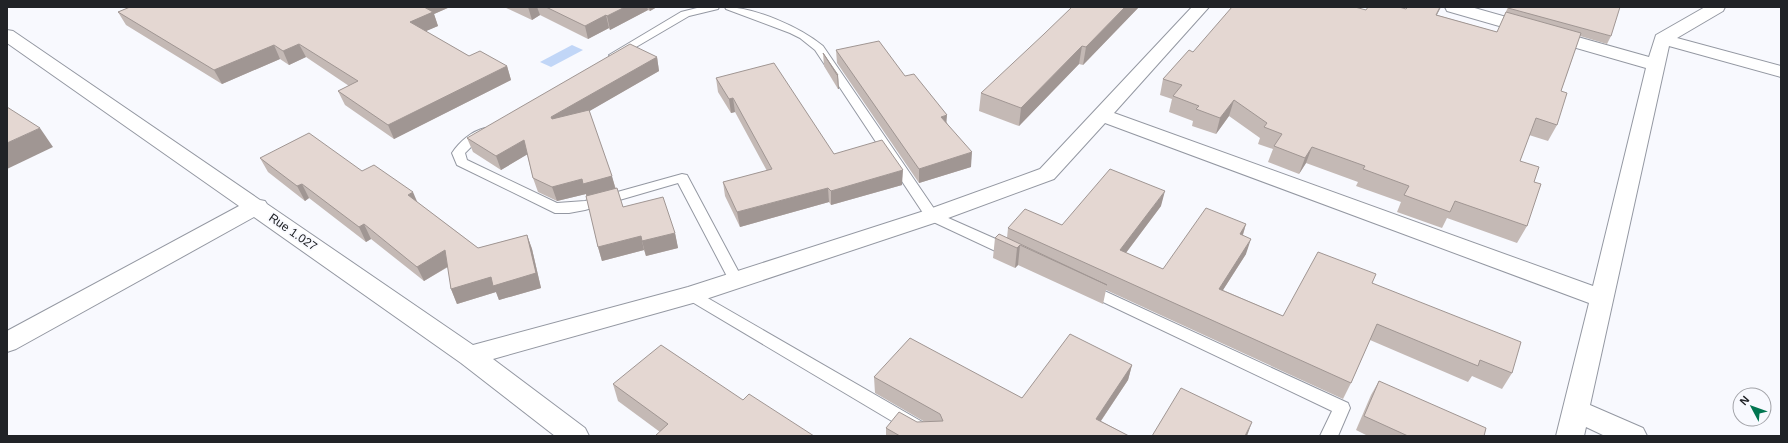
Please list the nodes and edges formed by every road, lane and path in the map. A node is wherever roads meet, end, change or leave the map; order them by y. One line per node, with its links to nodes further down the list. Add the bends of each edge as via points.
1 (714, 7): 8 (lane, via 686,14)
2 (730, 7): 14 (lane, via 794,31 819,48)
3 (1201, 7): 11 (street)
4 (1453, 7): 9 (street)
5 (1717, 7): 7 (street)
6 (7, 35): 13 (street, Rue 1.027)
7 (1662, 39): 9 (street); 10 (street)
8 (601, 63)
9 (1656, 65): 19 (street)
10 (1781, 72)
11 (1102, 115): 14 (street, via 1047,174); 19 (street)
12 (493, 127): 16 (lane, via 466,144 458,153 462,162 555,208 585,205 682,178)
13 (257, 206): 20 (street); 21 (street, Rue 1.027)
14 (932, 216): 15 (lane); 16 (street)
15 (1026, 260)
16 (736, 280): 18 (street)
17 (1076, 283): 25 (lane, via 1342,408)
18 (692, 295): 21 (street); 24 (lane)
19 (1602, 299): 22 (street)
20 (7, 342)
21 (470, 356): 23 (street, Rue 1.027)
22 (1573, 424): 26 (street)
23 (575, 436)
24 (932, 436)
25 (1329, 436)
26 (1633, 436)

